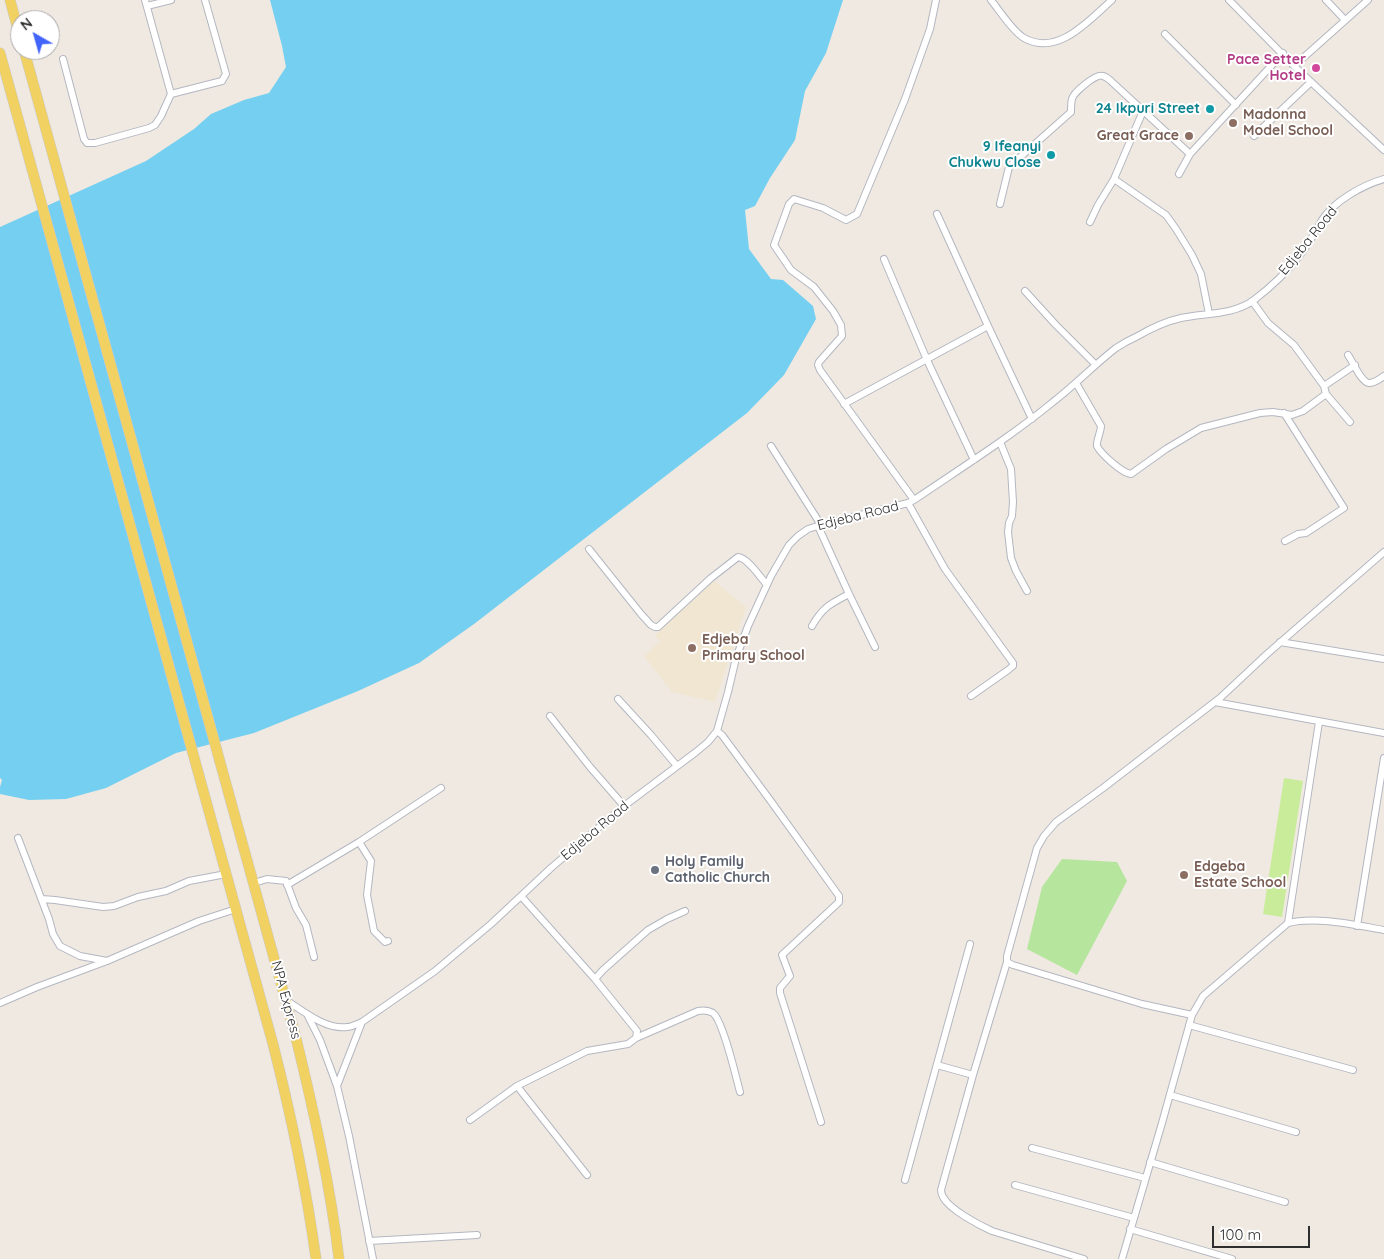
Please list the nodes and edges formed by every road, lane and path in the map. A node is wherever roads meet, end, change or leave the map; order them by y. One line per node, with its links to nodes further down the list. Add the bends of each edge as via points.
1 (171, 0): 9 (street)
2 (205, 0): 18 (street, via 225,77 222,81)
3 (936, 0): 43 (street, via 930,29 905,99 857,214 846,220 823,208 794,199 789,204 774,245 791,270 814,287 841,325 842,336 818,365)
4 (991, 0): 5 (street, via 1023,37 1050,43 1069,37)
5 (1112, 0)
6 (1228, 0): 13 (street)
7 (1326, 0): 10 (street)
8 (1368, 0): 10 (street)
9 (146, 3): 18 (street)
10 (1345, 20): 16 (street)
11 (1165, 34): 19 (street)
12 (0, 53): 75 (main road, NPA Express)
13 (1283, 53): 16 (street); 19 (street)
14 (63, 59): 18 (street, via 87,143 155,125)
15 (27, 60): 76 (main road, NPA Express)
16 (1294, 66): 17 (street)
17 (1311, 82): 21 (street); 22 (street)
18 (171, 94)
19 (1236, 105): 23 (street)
20 (1143, 111): 23 (street); 26 (street); 27 (street, via 1103,75 1093,78 1073,96 1071,112 1009,167)
21 (1254, 136)
22 (1384, 150)
23 (1190, 154): 24 (street)
24 (1179, 174)
25 (1384, 178): 32 (street, Edjeba Road, via 1354,192 1334,207 1323,218 1294,263)
26 (1114, 179): 29 (street); 33 (street, via 1166,215 1176,229 1200,274)
27 (1000, 204)
28 (937, 214): 34 (street)
29 (1090, 222)
30 (884, 259): 36 (street)
31 (1025, 291): 37 (street)
32 (1252, 301): 33 (street, Edjeba Road, via 1235,309); 41 (street, via 1268,323 1294,346)
33 (1208, 314): 37 (street, Edjeba Road, via 1179,318 1143,333)
34 (988, 326): 36 (street); 45 (street)
35 (1348, 355): 38 (street)
36 (928, 360): 43 (street); 49 (street)
37 (1096, 364): 40 (street, Edjeba Road)
38 (1354, 365): 39 (street, via 1364,381 1369,383); 41 (street)
39 (1384, 376)
40 (1076, 383): 44 (street, via 1102,426 1097,446 1112,463 1128,474 1201,428 1260,413); 45 (street, Edjeba Road)
41 (1324, 386): 42 (street)
42 (1326, 394): 44 (street, via 1303,411 1292,415); 46 (street)
43 (844, 404): 50 (street)
44 (1284, 413): 52 (street, via 1344,508 1306,533)
45 (1032, 419): 47 (street, Edjeba Road)
46 (1350, 422)
47 (1000, 442): 49 (street, Edjeba Road); 56 (street, via 1011,469 1013,502 1008,532 1011,558)
48 (771, 446): 51 (street)
49 (974, 460): 50 (street, Edjeba Road)
50 (911, 502): 51 (street, Edjeba Road); 62 (street, via 945,569 1013,663)
51 (819, 525): 55 (street, Edjeba Road, via 789,545); 57 (street)
52 (1284, 541)
53 (589, 549): 55 (street, via 655,627 738,557 742,557)
54 (1384, 552): 59 (street)
55 (767, 585): 67 (street, Edjeba Road, via 736,658)
56 (1027, 591)
57 (849, 594): 58 (street, via 828,605); 60 (street)
58 (812, 626)
59 (1280, 642): 61 (street); 64 (street)
60 (875, 646)
61 (1384, 659)
62 (971, 696)
63 (618, 699): 70 (street, via 652,734)
64 (1215, 702): 66 (street); 89 (street, via 1056,822 1044,836 1032,864)
65 (550, 716): 72 (street)
66 (1318, 722): 68 (street); 82 (street)
67 (716, 731): 70 (street, Edjeba Road, via 708,742); 106 (street, via 839,896 839,902 782,955 790,978 780,988 780,993)
68 (1384, 733)
69 (1384, 758): 83 (street)
70 (676, 766): 72 (street, Edjeba Road)
71 (441, 788): 74 (street)
72 (624, 806): 78 (street, Edjeba Road)
73 (18, 838): 79 (street)
74 (359, 842): 77 (street); 85 (street, via 371,861 367,895 373,929)
75 (226, 874): 79 (street, via 189,881 114,906); 80 (main road, NPA Express)
76 (254, 883): 77 (street, via 267,878 286,881); 91 (main road, NPA Express)
77 (287, 885): 87 (street, via 306,925)
78 (521, 896): 90 (street); 95 (street, Edjeba Road, via 435,971)
79 (42, 899): 88 (street, via 60,946 80,956)
80 (236, 909): 88 (street, via 199,921); 119 (main road, NPA Express, via 287,1100)
81 (685, 912): 90 (street, via 648,930)
82 (1288, 923): 83 (street, via 1312,920); 94 (street, via 1203,996)
83 (1357, 926): 84 (street)
84 (1384, 930)
85 (388, 942)
86 (970, 944): 98 (street)
87 (314, 958)
88 (107, 961): 92 (street)
89 (1007, 962): 94 (street, via 1142,1004); 100 (street)
90 (596, 979): 97 (street, via 637,1031)
91 (286, 1000): 93 (street, Edjeba Road); 120 (main road, NPA Express, via 319,1135)
92 (0, 1003)
93 (308, 1014): 95 (street, Edjeba Road, via 333,1027 348,1027); 101 (street)
94 (1192, 1015): 96 (street)
95 (362, 1022): 101 (street)
96 (1190, 1025): 99 (street); 104 (street)
97 (636, 1038): 102 (street, via 628,1044 587,1051); 103 (street, via 698,1011 708,1010 715,1014 725,1038)
98 (937, 1065): 100 (street); 112 (street)
99 (1353, 1070)
100 (973, 1075): 122 (street, via 941,1190 943,1198 978,1225)
101 (337, 1086): 118 (street)
102 (517, 1086): 105 (street); 110 (street)
103 (740, 1092)
104 (1170, 1095): 107 (street); 109 (street)
105 (470, 1120)
106 (821, 1122)
107 (1296, 1132)
108 (1032, 1148): 111 (street)
109 (1150, 1162): 111 (street); 114 (street)
110 (587, 1175)
111 (1146, 1178): 115 (street)
112 (905, 1180)
113 (1015, 1185): 115 (street)
114 (1285, 1202)
115 (1134, 1218): 116 (street)
116 (1130, 1230): 123 (street); 124 (street)
117 (477, 1235): 118 (street)
118 (369, 1241): 121 (street)
119 (316, 1259)
120 (339, 1259)
121 (373, 1259)
122 (1084, 1259)
123 (1122, 1259)
124 (1232, 1259)

